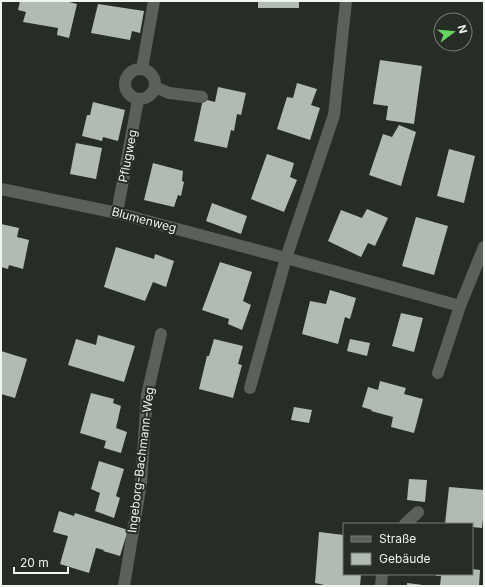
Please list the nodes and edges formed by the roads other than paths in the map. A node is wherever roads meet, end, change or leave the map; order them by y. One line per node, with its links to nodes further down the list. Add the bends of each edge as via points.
1 (154, 1): 3 (street)
2 (346, 1): 10 (street, via 334,115)
3 (142, 69): 4 (street, via 154,77); 6 (street, via 128,75 125,84 128,94)
4 (155, 87): 5 (street, via 169,93); 6 (street, via 153,94)
5 (202, 97)
6 (138, 100): 8 (street, Pflugweg)
7 (1, 189): 8 (street, Blumenweg)
8 (117, 213): 10 (street, Blumenweg)
9 (484, 246): 11 (street)
10 (286, 258): 11 (street, Blumenweg); 14 (street)
11 (460, 306): 13 (street)
12 (161, 334): 18 (street, Ingeborg-Bachmann-Weg, via 146,395 141,483)
13 (438, 373)
14 (250, 388)
15 (418, 512): 16 (street)
16 (406, 523)
17 (382, 575): 19 (street)
18 (124, 586)
19 (380, 586)

